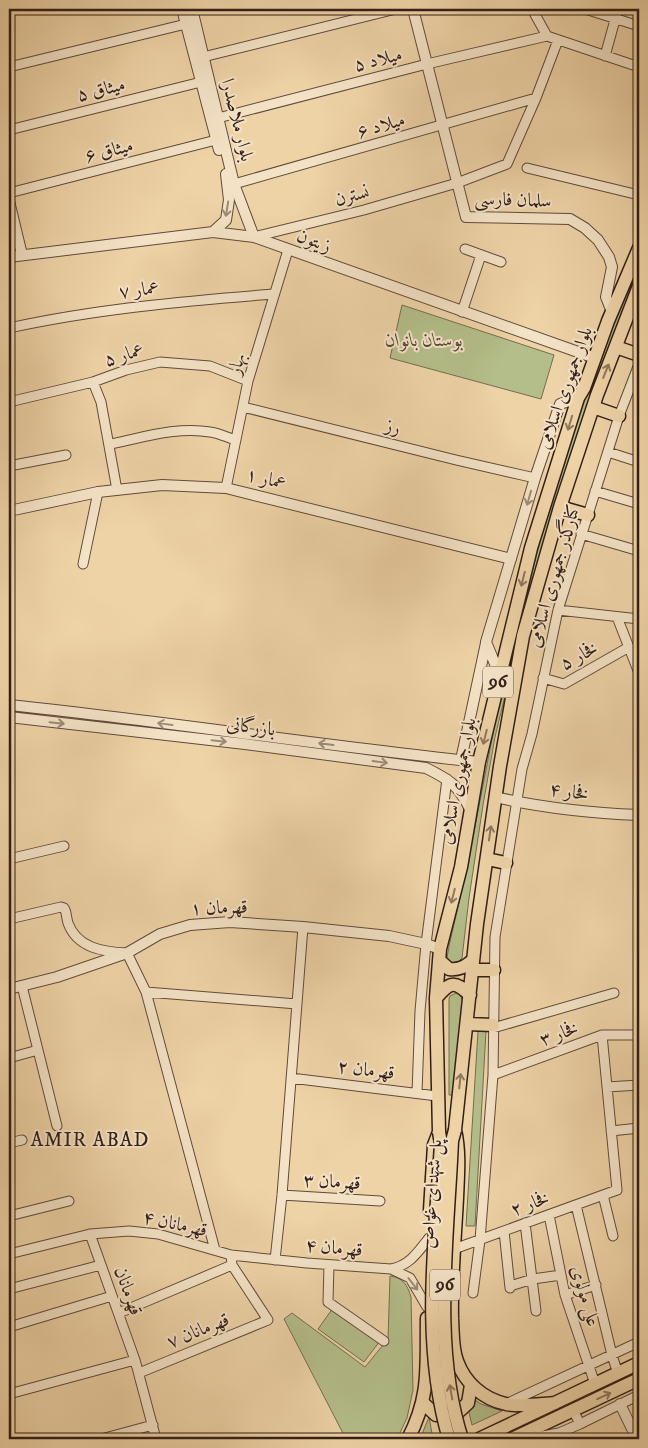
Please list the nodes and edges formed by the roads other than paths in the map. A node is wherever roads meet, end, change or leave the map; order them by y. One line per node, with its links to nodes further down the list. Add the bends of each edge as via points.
1 (182, 9): 9 (street, بلوار ملاصدرا)
2 (192, 9): 9 (street, بلوار ملاصدرا)
3 (396, 9): 14 (street)
4 (413, 9): 15 (street, سلمان فارسی)
5 (532, 9): 11 (street)
6 (585, 9): 8 (street)
7 (618, 9): 8 (street)
8 (615, 19): 10 (street); 13 (street)
9 (191, 23): 14 (street, بلوار ملاصدرا); 16 (street); 18 (street, بلوار ملاصدرا)
10 (639, 26)
11 (547, 36): 12 (street); 15 (street, میلاد ۵)
12 (558, 40): 13 (street); 19 (street, نسترن)
13 (605, 56): 17 (street)
14 (203, 57): 18 (street, بلوار ملاصدرا)
15 (427, 64): 20 (street, میلاد ۵); 21 (street, سلمان فارسی)
16 (9, 67)
17 (639, 67)
18 (205, 81): 20 (street, بلوار ملاصدرا); 22 (street, میثاق ۵); 23 (street, بلوار ملاصدرا)
19 (536, 98): 21 (street, میلاد ۶); 25 (street, نسترن, via 507,164)
20 (218, 118): 23 (street, بلوار ملاصدرا)
21 (442, 125): 25 (street, سلمان فارسی); 26 (street, میلاد ۶)
22 (9, 130)
23 (220, 139): 26 (street, بلوار ملاصدرا); 27 (street, میثاق ۶)
24 (527, 168): 28 (street)
25 (457, 183): 31 (street, نسترن); 42 (street, سلمان فارسی, via 466,217 570,219 585,228 609,257 612,267 606,297)
26 (231, 185): 30 (street, بلوار ملاصدرا, one-way to 30, via 226,220); 31 (street, بلوار ملاصدرا)
27 (9, 193)
28 (639, 195)
29 (9, 204): 35 (street)
30 (213, 232): 31 (street, زیتون); 35 (street, زیتون)
31 (254, 237): 34 (street, زیتون)
32 (639, 248): 42 (main road, بلوار جمهوری اسلامی / 96)
33 (465, 249): 36 (street)
34 (288, 250): 40 (street, بهار); 41 (street, زیتون)
35 (22, 254): 37 (street, زیتون)
36 (481, 255): 38 (street); 41 (street)
37 (9, 257)
38 (501, 262)
39 (639, 286): 44 (main road, بلوار جمهوری اسلامی / 96)
40 (274, 294): 43 (street, عمار ۷, via 58,317); 48 (street, بهار)
41 (462, 312): 46 (street, زیتون)
42 (612, 312): 46 (main road, بلوار جمهوری اسلامی / 96)
43 (9, 328)
44 (616, 347): 45 (main road); 53 (main road, بلوار جمهوری اسلامی / 96, one-way to 44)
45 (639, 354)
46 (595, 358): 50 (main road, بلوار جمهوری اسلامی / 96)
47 (639, 364): 54 (street, کنارگذر جمهوری اسلامی)
48 (248, 381): 49 (street, عمار ۵, via 210,366 160,362); 52 (street, بهار)
49 (93, 382): 51 (street, عمار ۵); 56 (street)
50 (578, 398): 61 (street, via 560,404); 80 (main road, بلوار جمهوری اسلامی / 96, one-way to 80, via 531,548)
51 (9, 402)
52 (243, 407): 55 (street, بهار); 61 (street, رز)
53 (593, 407): 54 (main road); 67 (main road, بلوار جمهوری اسلامی / 96)
54 (619, 416): 57 (street, کنارگذر جمهوری اسلامی)
55 (236, 440): 56 (street, via 210,432 191,431); 62 (street, بهار)
56 (110, 444): 63 (street)
57 (608, 452): 59 (street); 64 (street, کنارگذر جمهوری اسلامی)
58 (66, 456): 60 (street)
59 (639, 462)
60 (9, 466)
61 (535, 478): 72 (street, one-way to 72)
62 (226, 488): 63 (street, عمار ۱, via 162,485); 72 (street, عمار ۱)
63 (117, 490): 65 (street, عمار ۱)
64 (595, 491): 66 (street); 69 (street, کنارگذر جمهوری اسلامی)
65 (98, 492): 68 (street, عمار ۱); 73 (street)
66 (639, 504)
67 (560, 507): 69 (main road); 90 (main road, بلوار جمهوری اسلامی / 96, via 523,636)
68 (9, 511)
69 (588, 515): 70 (street, کنارگذر جمهوری اسلامی)
70 (581, 534): 71 (street); 74 (street, کنارگذر جمهوری اسلامی)
71 (639, 551)
72 (511, 559): 77 (street)
73 (83, 564)
74 (558, 610): 75 (street); 81 (street, کنارگذر جمهوری اسلامی)
75 (617, 617): 76 (street); 78 (street)
76 (639, 619)
77 (486, 642): 80 (street); 86 (street)
78 (629, 647): 79 (street); 81 (street, فخار ۵, via 564,684)
79 (639, 673)
80 (500, 676): 87 (main road, بلوار جمهوری اسلامی / 96, one-way to 87)
81 (543, 678): 91 (street, کنارگذر جمهوری اسلامی)
82 (9, 705): 84 (street, بازرگانی, one-way to 82, via 94,714)
83 (9, 717): 84 (street, بازرگانی, one-way to 84)
84 (308, 747): 85 (street, بازرگانی, one-way to 84); 88 (street, بازرگانی, one-way to 88)
85 (430, 756): 86 (street, بازرگانی); 88 (street, via 433,764)
86 (461, 760): 87 (street, بازرگانی)
87 (479, 762): 92 (main road, بلوار جمهوری اسلامی / 96)
88 (426, 768): 89 (street, بازرگانی)
89 (447, 779): 92 (street, بازرگانی, via 459,789); 100 (street)
90 (496, 797): 91 (street, فخار ۴); 96 (main road, بلوار جمهوری اسلامی / 96, one-way to 90)
91 (516, 802): 93 (street, فخار ۴); 97 (street, کنارگذر جمهوری اسلامی)
92 (470, 809): 102 (main road, بلوار جمهوری اسلامی / 96, one-way to 102)
93 (639, 816)
94 (64, 846): 95 (street)
95 (9, 859)
96 (486, 859): 97 (main road); 103 (main road, بلوار جمهوری اسلامی / 96)
97 (506, 862): 104 (street, کنارگذر جمهوری اسلامی, via 494,937)
98 (9, 917): 101 (street, via 61,907 75,935 89,946 106,953)
99 (304, 927): 100 (street, قهرمان ۱, via 389,936); 101 (street, قهرمان ۱, via 230,922 190,925 160,934); 111 (street)
100 (426, 944): 102 (street, قهرمان ۱); 122 (street)
101 (127, 953): 105 (street, قهرمان ۱); 107 (street)
102 (439, 954): 103 (main road, via 449,969); 110 (main road, بلوار جمهوری اسلامی / 96)
103 (473, 965): 104 (main road); 109 (main road, بلوار جمهوری اسلامی / 96)
104 (494, 970): 113 (street, کنارگذر جمهوری اسلامی)
105 (22, 986): 106 (street, قهرمان ۱); 116 (street)
106 (9, 989)
107 (146, 992): 111 (street); 145 (street)
108 (614, 993): 113 (street)
109 (470, 995): 110 (main road, via 458,985 451,984); 112 (main road, بلوار جمهوری اسلامی / 96)
110 (436, 998): 123 (main road, بلوار جمهوری اسلامی / 96)
111 (297, 1004): 119 (street)
112 (467, 1024): 113 (main road); 126 (main road, بلوار جمهوری اسلامی / 96, one-way to 112)
113 (493, 1026): 118 (street, کنارگذر جمهوری اسلامی)
114 (602, 1035): 115 (street, فخار ۳); 118 (street, فخار ۳); 121 (street)
115 (639, 1035)
116 (38, 1050): 117 (street); 124 (street)
117 (9, 1058)
118 (492, 1075): 143 (street, کنارگذر جمهوری اسلامی)
119 (291, 1078): 122 (street, قهرمان ۲); 132 (street)
120 (639, 1085): 121 (street)
121 (607, 1087): 127 (street)
122 (417, 1093): 123 (street, قهرمان ۲)
123 (437, 1096): 128 (main road, بلوار جمهوری اسلامی / 96)
124 (57, 1126)
125 (639, 1128): 127 (street)
126 (455, 1130): 144 (main road, via 458,1153); 189 (main road, پل شهدای غواص / 96, one-way to 126, bridge, via 449,1378 444,1325)
127 (611, 1131): 131 (street, فخار ۲, via 617,1190)
128 (439, 1132): 142 (main road, 96, via 434,1145); 188 (main road, پل شهدای غواص, bridge, via 433,1349 440,1403)
129 (22, 1140): 130 (street)
130 (9, 1143)
131 (603, 1195): 135 (street, فخار ۲); 141 (street)
132 (282, 1196): 134 (street, قهرمان ۳); 148 (street)
133 (69, 1201): 137 (street)
134 (380, 1201)
135 (576, 1205): 136 (street, فخار ۲); 155 (street)
136 (549, 1215): 138 (street, فخار ۲); 153 (street, علی مولوی)
137 (9, 1216)
138 (525, 1223): 139 (street, فخار ۲); 154 (street)
139 (504, 1231): 143 (street, فخار ۲); 154 (street, via 510,1286)
140 (90, 1234): 145 (street, قهرمانان ۴, via 129,1231 158,1234); 146 (street, قهرمانان ۴); 149 (street, قهرمانان)
141 (613, 1236)
142 (429, 1238): 152 (street, via 407,1263); 160 (main road, 96)
143 (480, 1240): 144 (street, فخار ۲); 157 (street, کنارگذر جمهوری اسلامی)
144 (454, 1249): 174 (main road, via 454,1350)
145 (215, 1250): 147 (street, قهرمانان ۴)
146 (9, 1254)
147 (232, 1255): 148 (street, قهرمانان ۴); 150 (street)
148 (275, 1260): 151 (street, قهرمان ۴)
149 (101, 1265): 156 (street); 159 (street, قهرمانان)
150 (232, 1265): 162 (street); 170 (street, قهرمانان ۷, via 268,1320)
151 (329, 1265): 152 (street, قهرمان ۴); 164 (street, via 328,1302)
152 (391, 1269): 160 (street, قهرمان ۴, one-way to 160, via 410,1278)
153 (561, 1275): 154 (street); 158 (street, علی مولوی)
154 (533, 1279): 161 (street)
155 (596, 1285): 158 (street); 166 (street)
156 (9, 1289)
157 (473, 1293)
158 (565, 1295): 169 (street, علی مولوی)
159 (112, 1296): 162 (street, قهرمانان); 163 (street)
160 (427, 1307): 177 (main road, 96, via 427,1381)
161 (536, 1311)
162 (119, 1313): 167 (street, قهرمانان)
163 (9, 1327)
164 (384, 1341)
165 (639, 1342): 166 (street)
166 (612, 1355): 169 (street); 171 (street)
167 (135, 1360): 170 (street, قهرمانان); 175 (street)
168 (639, 1363): 171 (main road)
169 (589, 1365): 173 (street, علی مولوی); 179 (street)
170 (139, 1373): 183 (street, قهرمانان)
171 (618, 1374): 173 (main road)
172 (639, 1379): 181 (main road, one-way to 172)
173 (595, 1384): 178 (main road)
174 (470, 1385): 177 (main road, via 468,1403 454,1415 436,1415); 179 (main road)
175 (9, 1394)
176 (639, 1395): 180 (street)
177 (423, 1403): 187 (main road, 96)
178 (555, 1403): 179 (main road); 190 (main road)
179 (506, 1404)
180 (620, 1404): 182 (street); 193 (street)
181 (573, 1410): 182 (street); 191 (main road)
182 (580, 1424): 184 (street)
183 (153, 1425): 185 (street); 186 (street, قهرمانان)
184 (560, 1436): 192 (street)
185 (101, 1439)
186 (156, 1439)
187 (408, 1439)
188 (449, 1439)
189 (462, 1439)
190 (479, 1439)
191 (512, 1439)
192 (526, 1439)
193 (637, 1439)

